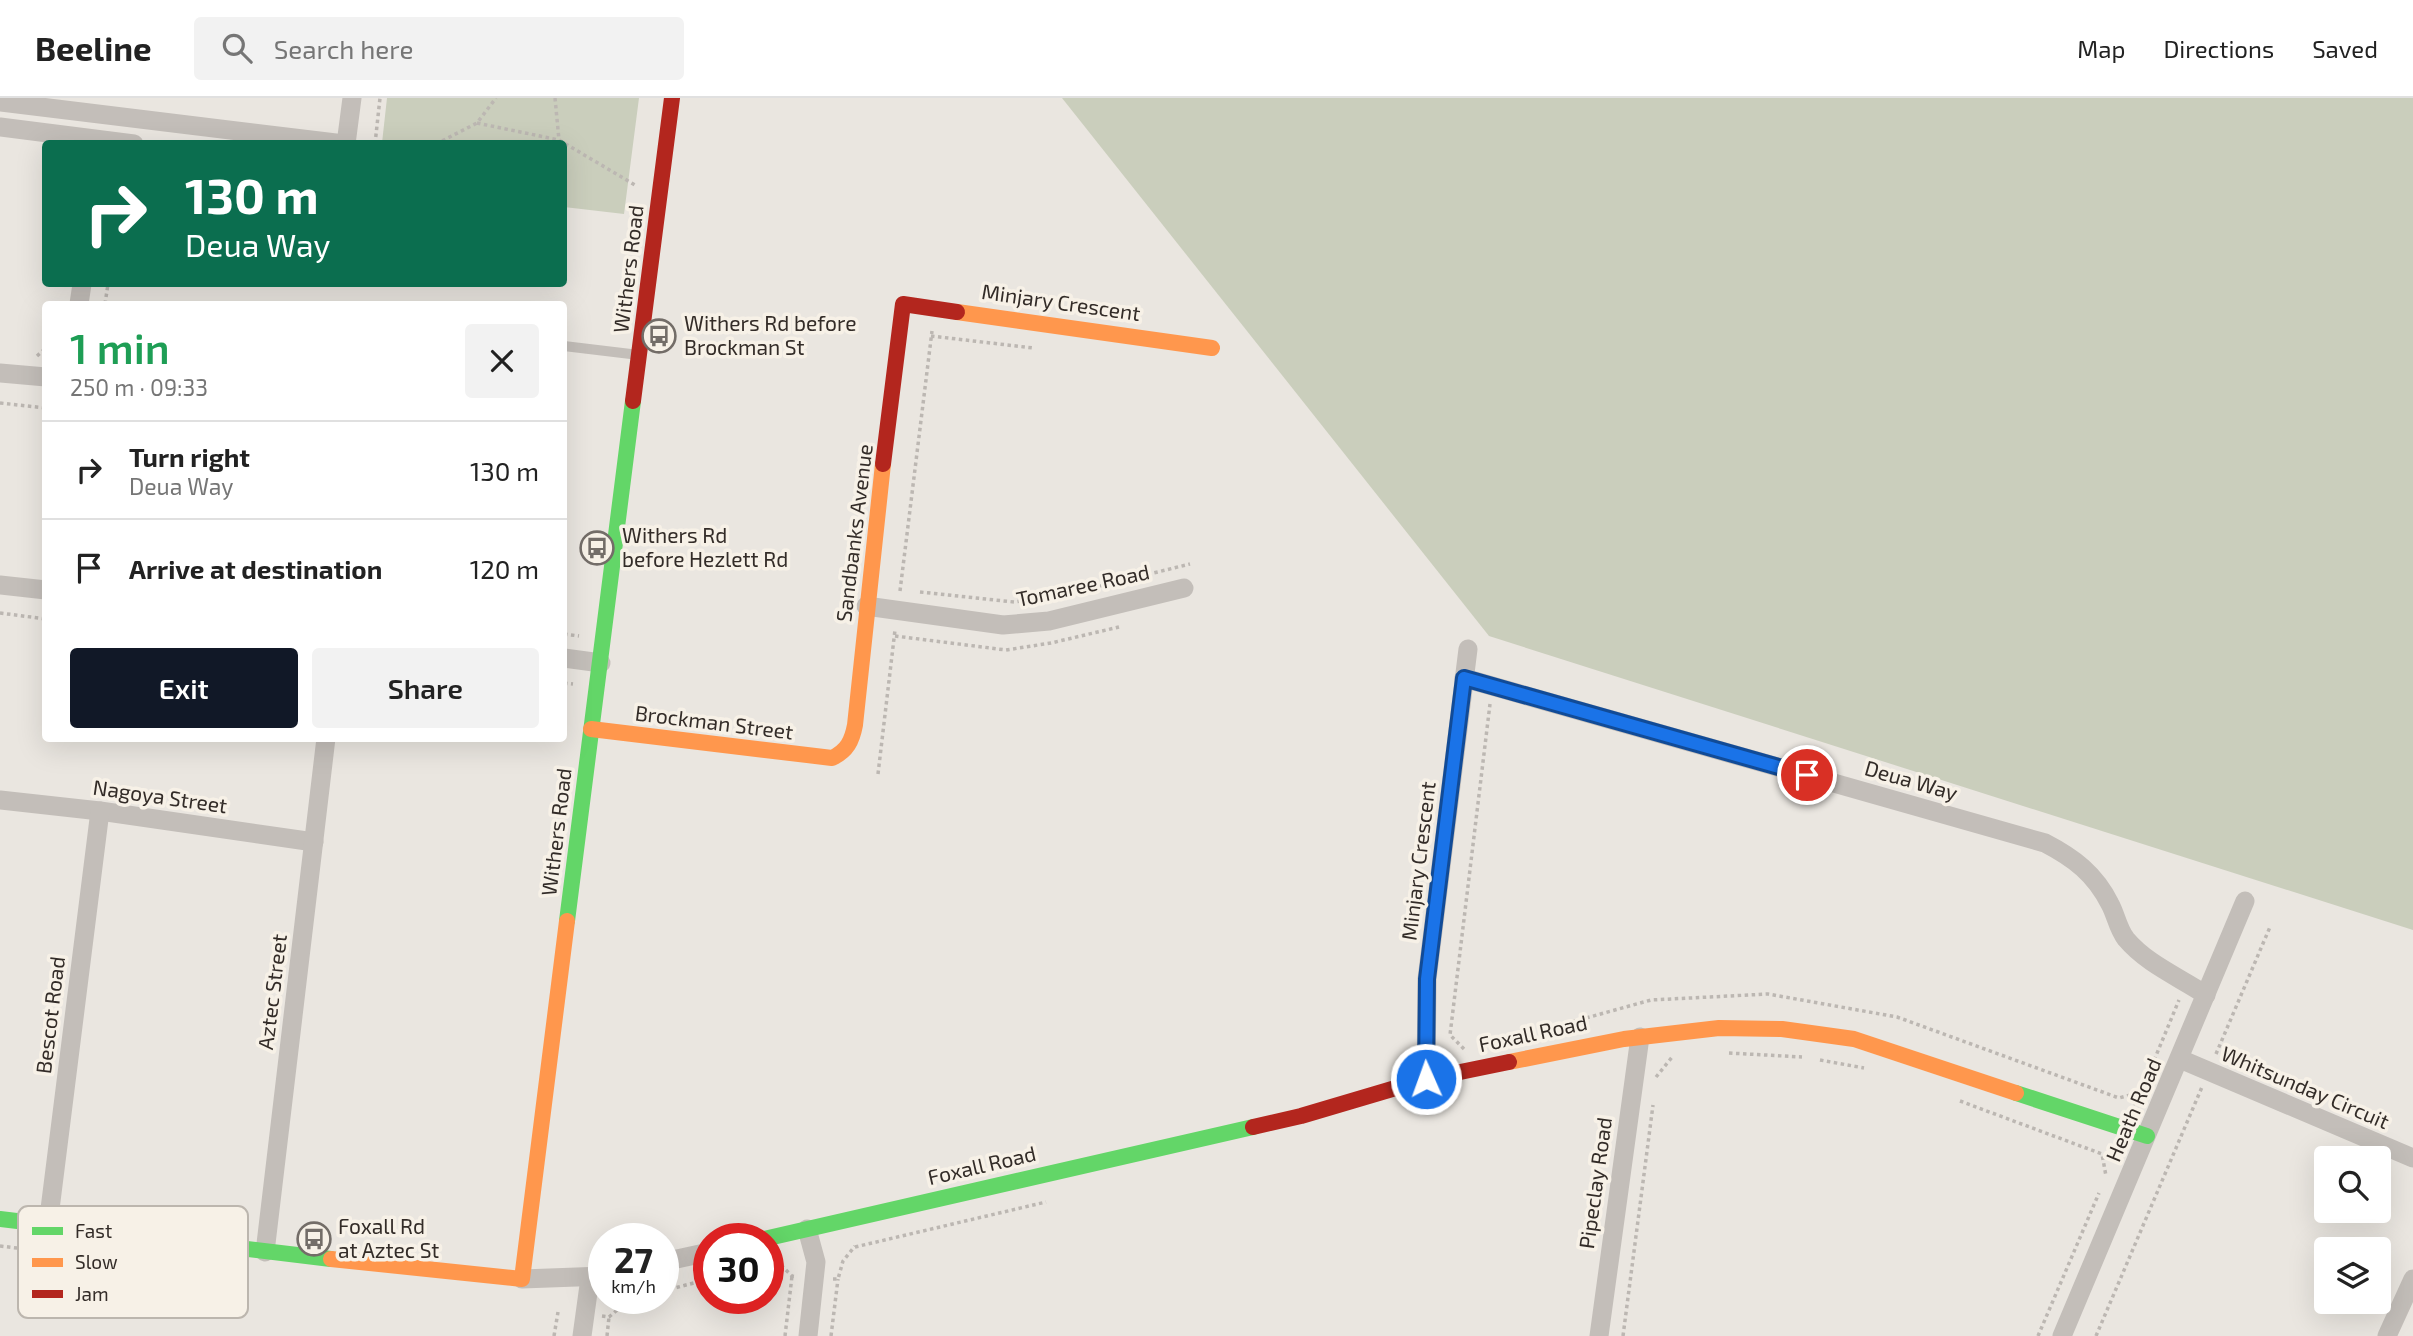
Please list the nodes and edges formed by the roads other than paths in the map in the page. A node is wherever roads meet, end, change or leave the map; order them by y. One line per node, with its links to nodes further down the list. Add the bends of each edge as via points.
1 (352, 98): 9 (street)
2 (671, 98): 13 (street, Withers Road)
3 (0, 102): 4 (street)
4 (106, 115): 7 (street); 8 (street)
5 (0, 127): 6 (street)
6 (94, 140)
7 (101, 140)
8 (312, 140)
9 (346, 140)
10 (903, 304): 12 (street, Minjary Crescent); 19 (street, Sandbanks Avenue)
11 (567, 346): 13 (lane)
12 (1212, 348)
13 (640, 355): 22 (street, Withers Road)
14 (0, 373): 15 (street)
15 (42, 377)
16 (0, 585): 18 (street)
17 (1184, 588): 19 (street, Tomaree Road, via 1049,621 1003,625)
18 (42, 590)
19 (866, 606): 26 (street, Sandbanks Avenue, via 852,742 844,753)
20 (1468, 649): 23 (street, Minjary Crescent)
21 (567, 658): 22 (street)
22 (601, 663): 24 (street, Withers Road)
23 (1464, 678): 31 (street, Deua Way, via 2045,843 2087,869 2112,906 2124,936 2139,953); 34 (street, Minjary Crescent, via 1427,979)
24 (591, 729): 26 (street, Brockman Street); 45 (street, Withers Road)
25 (326, 742): 29 (street, Aztec Street)
26 (832, 758)
27 (0, 800): 28 (street, Nagoya Street)
28 (100, 811): 29 (street, Nagoya Street); 37 (street, Bescot Road)
29 (314, 842): 43 (street, Aztec Street)
30 (2245, 901): 31 (street, Heath Road)
31 (2206, 995): 33 (street, Heath Road)
32 (1640, 1037): 34 (street, Foxall Road); 35 (street, Foxall Road, via 1719,1028 1782,1029 1854,1039); 50 (street, Pipeclay Road)
33 (2180, 1059): 35 (street, Heath Road); 36 (street, Whitsunday Circuit)
34 (1426, 1079): 40 (street, Foxall Road, via 1301,1116)
35 (2147, 1136): 51 (street, Heath Road)
36 (2413, 1158)
37 (50, 1206)
38 (0, 1219): 39 (street)
39 (18, 1221)
40 (807, 1229): 41 (street, Foxall Road); 49 (street, via 816,1262)
41 (784, 1234)
42 (248, 1250): 43 (street)
43 (265, 1252): 45 (street)
44 (588, 1277): 45 (street)
45 (522, 1279)
46 (2413, 1279): 52 (street)
47 (588, 1303): 48 (street)
48 (582, 1336)
49 (808, 1336)
50 (1599, 1336)
51 (2062, 1336)
52 (2387, 1336)

